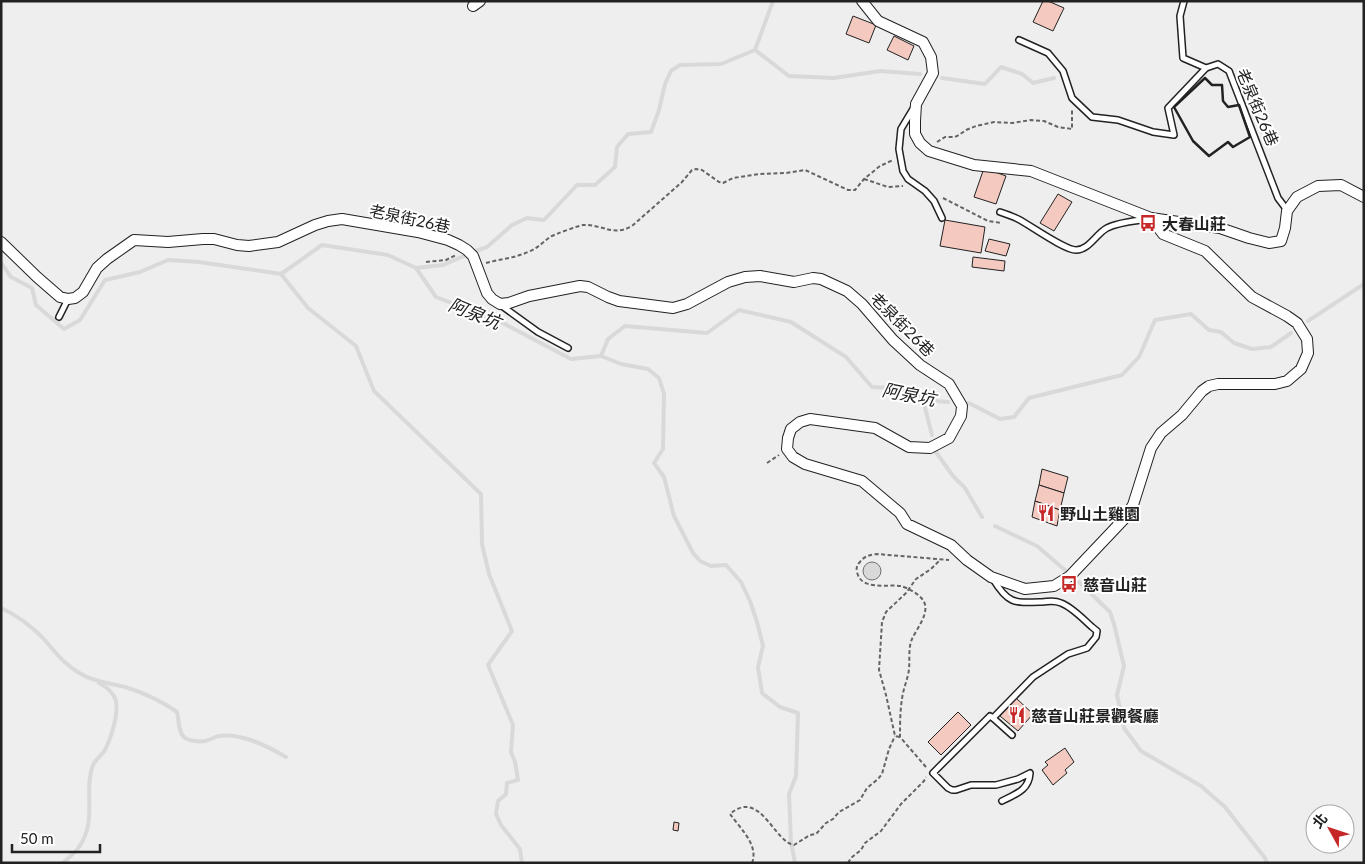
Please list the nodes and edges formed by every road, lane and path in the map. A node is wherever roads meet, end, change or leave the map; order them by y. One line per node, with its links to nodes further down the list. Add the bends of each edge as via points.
1 (862, 1): 6 (street, via 878,21 923,42 931,56 933,73)
2 (1184, 1): 4 (lane, via 1180,16 1183,58)
3 (1019, 40): 5 (lane, via 1048,53 1063,72)
4 (1206, 68): 5 (lane, via 1168,108 1174,134 1092,117); 12 (lane, 老泉街26巷, via 1218,64 1229,71 1278,198)
5 (1072, 98): 7 (path, via 1072,129 1044,121 994,122 976,126 955,137)
6 (916, 104): 7 (street, via 915,128); 8 (lane, via 901,129)
7 (920, 143): 15 (street, 老泉街26巷, via 929,151 974,165 1031,171)
8 (899, 149): 9 (path, via 898,158 880,166); 10 (lane, via 903,171 908,179)
9 (864, 179): 10 (path, via 888,187); 20 (path, via 855,190 848,190 805,170 733,178 723,183 696,169 625,230 583,226 556,233 526,253)
10 (924, 190): 14 (lane); 16 (path, via 988,221)
11 (1364, 197): 12 (street, via 1341,185 1318,186 1297,197)
12 (1287, 211): 15 (street, 老泉街26巷, via 1281,241 1269,244 1220,228)
13 (1000, 212): 15 (lane, via 1076,250 1088,245 1108,227)
14 (942, 218)
15 (1151, 218): 27 (street, 老泉街26巷, via 1163,234 1205,251 1252,297 1297,323 1307,339 1308,353 1301,369 1287,381 1275,384 1218,384 1202,391 1151,448 1133,505 1124,519 1070,576 1054,586 1025,589)
16 (1007, 222)
17 (1, 242): 21 (street, via 37,278)
18 (467, 250): 19 (path, via 446,260); 20 (street, 老泉街26巷); 21 (street, 老泉街26巷, via 448,240 418,232 342,219 315,225 278,242 249,246 214,239 134,240 107,258 83,292)
19 (426, 262)
20 (477, 267): 22 (street, 老泉街26巷, via 487,292)
21 (68, 300): 23 (lane)
22 (500, 304): 24 (lane, via 538,332); 26 (street, 老泉街26巷, via 580,286 619,301 672,308 687,304 728,282 760,276 794,282 821,279 847,291 893,340 948,384 962,406 961,416 949,438 930,448 909,447 875,428 810,419 791,429 787,449 805,464 862,480 900,513 907,524 951,545)
23 (59, 317)
24 (568, 348)
25 (940, 560): 26 (path); 28 (path, via 919,576); 28 (path, via 877,554 869,555 858,565 856,570 862,581 902,586)
26 (967, 560): 27 (street, 老泉街26巷)
27 (991, 577): 29 (lane, via 1002,594 1011,600 1061,603 1097,631 1087,648 1068,654 1033,676)
28 (908, 590): 31 (path, via 884,616 880,636 879,670); 32 (path, via 920,596 926,609 910,648)
29 (993, 718): 30 (lane); 35 (lane, via 990,716 933,773 952,790 996,785 1030,773 1027,786)
30 (1012, 735)
31 (895, 736): 32 (path); 36 (path, via 882,774 860,800 839,812 816,834 794,846 789,845 756,810 742,807 730,814 752,844 755,856)
32 (900, 737): 33 (path)
33 (926, 767)
34 (927, 775): 37 (path, via 882,831 865,842)
35 (1002, 801)
36 (752, 863)
37 (848, 863)

